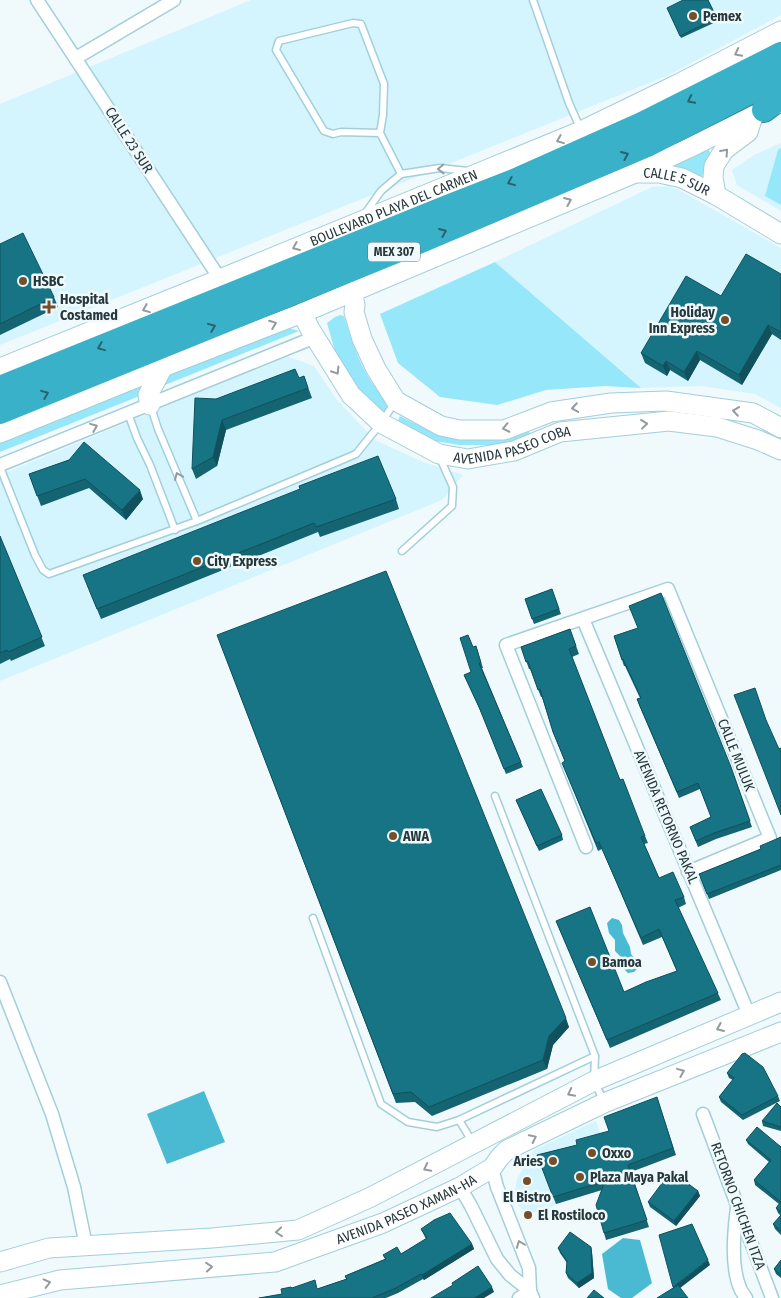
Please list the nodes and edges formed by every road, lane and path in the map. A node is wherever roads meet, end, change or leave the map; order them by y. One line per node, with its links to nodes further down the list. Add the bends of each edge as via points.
1 (37, 0): 6 (street, CALLE 23 SUR)
2 (174, 0): 6 (street)
3 (533, 0): 9 (lane)
4 (781, 31): 9 (main road, BOULEVARD PLAYA DEL CARMEN, one-way to 9)
5 (781, 54): 22 (highway, MEX 307, one-way to 22, via 642,124 514,181)
6 (76, 58): 17 (street, CALLE 23 SUR)
7 (781, 76): 26 (highway, MEX 307, one-way to 7, via 638,149)
8 (770, 106): 12 (main road); 14 (main road, CALLE 5 SUR, one-way to 8, via 714,166 724,150 748,132)
9 (581, 131): 11 (main road, BOULEVARD PLAYA DEL CARMEN, one-way to 11)
10 (380, 133): 10 (lane, via 333,134 324,131 276,50 279,41 360,24 384,84); 13 (lane)
11 (483, 172): 13 (lane, one-way to 13, via 440,168); 15 (main road, BOULEVARD PLAYA DEL CARMEN)
12 (635, 173): 14 (main road, CALLE 5 SUR, via 659,172 682,178); 18 (main road, one-way to 12)
13 (400, 174): 15 (lane, via 381,191)
14 (716, 195): 16 (main road, CALLE 5 SUR)
15 (359, 222): 17 (main road, BOULEVARD PLAYA DEL CARMEN, one-way to 17)
16 (781, 234)
17 (220, 280): 21 (main road, BOULEVARD PLAYA DEL CARMEN, one-way to 21)
18 (352, 292): 19 (main road); 23 (main road, AVENIDA PASEO COBA, via 362,340)
19 (306, 321): 20 (main road, one-way to 19); 25 (street, via 308,340); 28 (main road, AVENIDA PASEO COBA, one-way to 28, via 351,395)
20 (163, 367): 25 (main road, via 148,394); 31 (main road)
21 (0, 368)
22 (0, 388)
23 (396, 400): 24 (main road, AVENIDA PASEO COBA, one-way to 23, via 551,412 504,430 460,430 441,426); 28 (lane)
24 (611, 402): 29 (main road, via 613,415); 30 (main road, AVENIDA PASEO COBA, one-way to 24, via 753,413 666,401)
25 (150, 405): 27 (street); 35 (lane, one-way to 25)
26 (0, 412)
27 (128, 413): 34 (street, one-way to 27); 36 (lane)
28 (381, 423): 33 (main road, AVENIDA PASEO COBA); 35 (lane, via 356,454)
29 (604, 428): 32 (main road, AVENIDA PASEO COBA, one-way to 32, via 669,421 717,427); 33 (main road, AVENIDA PASEO COBA, via 560,432 514,451 468,459)
30 (781, 428)
31 (0, 433)
32 (781, 450)
33 (439, 454): 37 (lane, via 453,487 452,506)
34 (0, 466): 36 (lane, via 35,555 48,574)
35 (197, 521): 36 (lane)
36 (175, 530)
37 (402, 551)
38 (583, 618): 40 (street, via 506,645); 41 (street, AVENIDA RETORNO PAKAL); 41 (street, CALLE MULUK, via 668,590 770,838)
39 (494, 796): 47 (lane)
40 (586, 847)
41 (688, 872): 45 (street, AVENIDA RETORNO PAKAL)
42 (313, 918): 51 (lane, via 382,1104 408,1122 437,1127)
43 (0, 982): 58 (street, via 52,1114 74,1187)
44 (781, 1002): 45 (main road, AVENIDA PASEO XAMAN-HA)
45 (749, 1015): 48 (main road, AVENIDA PASEO XAMAN-HA, one-way to 48)
46 (781, 1032): 49 (main road, AVENIDA PASEO XAMAN-HA, one-way to 46)
47 (595, 1056): 48 (lane); 51 (lane)
48 (594, 1081): 49 (lane); 52 (main road, AVENIDA PASEO XAMAN-HA, one-way to 52)
49 (604, 1103): 53 (main road, AVENIDA PASEO XAMAN-HA, one-way to 49, via 507,1150)
50 (703, 1114): 56 (street, RETORNO CHICHEN ITZA)
51 (459, 1120): 52 (lane)
52 (473, 1144): 55 (main road, AVENIDA PASEO XAMAN-HA, one-way to 55)
53 (492, 1168): 54 (main road, AVENIDA PASEO XAMAN-HA); 60 (street, one-way to 53, via 529,1268)
54 (460, 1187): 57 (main road, AVENIDA PASEO XAMAN-HA); 60 (street, via 497,1258 510,1275)
55 (370, 1197): 57 (main road); 58 (main road, AVENIDA PASEO XAMAN-HA, one-way to 58, via 298,1230)
56 (738, 1206): 63 (street, via 734,1227 735,1270); 64 (street, RETORNO CHICHEN ITZA)
57 (383, 1222): 61 (main road, AVENIDA PASEO XAMAN-HA, one-way to 57, via 60,1280 275,1262)
58 (86, 1246): 59 (main road, AVENIDA PASEO XAMAN-HA, via 49,1248)
59 (0, 1262)
60 (532, 1294): 62 (street)
61 (0, 1295)
62 (519, 1298)
63 (746, 1298)
64 (772, 1298)

